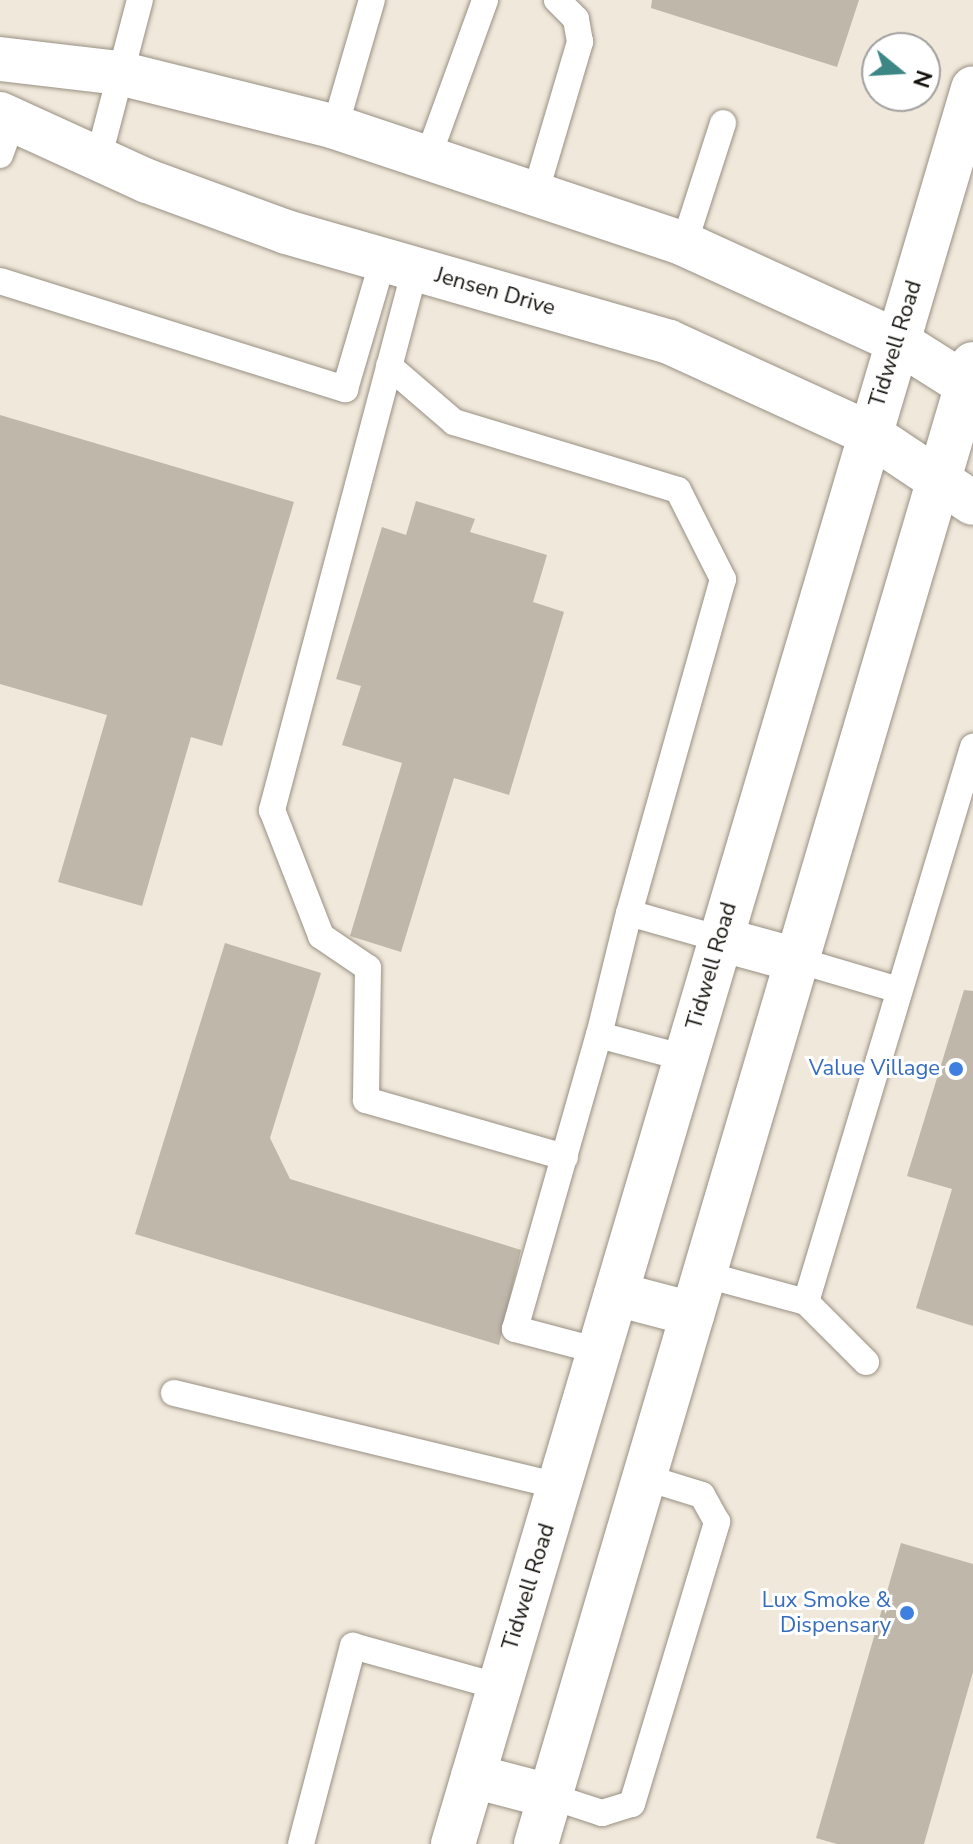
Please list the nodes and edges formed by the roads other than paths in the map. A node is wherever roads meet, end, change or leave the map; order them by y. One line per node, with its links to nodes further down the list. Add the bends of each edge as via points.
1 (140, 0): 6 (lane)
2 (372, 0): 9 (lane)
3 (485, 0): 12 (lane)
4 (557, 0): 13 (lane, via 576,19 580,42)
5 (0, 59): 6 (main road)
6 (119, 73): 9 (main road); 11 (lane)
7 (973, 88): 17 (main road, Tidwell Road)
8 (723, 123): 14 (lane)
9 (335, 127): 12 (main road)
10 (4, 129): 11 (main road, Jensen Drive)
11 (99, 156): 15 (main road, Jensen Drive, via 286,232)
12 (428, 157): 13 (main road)
13 (535, 194): 14 (main road)
14 (684, 244): 17 (main road)
15 (399, 264): 16 (lane, via 345,389); 18 (lane); 20 (main road, Jensen Drive, via 669,342)
16 (0, 281)
17 (897, 341): 19 (main road); 20 (main road, Tidwell Road)
18 (389, 366): 23 (lane, via 454,422 678,490 723,579); 29 (lane, via 272,810 321,936 368,968 366,1100)
19 (971, 379): 21 (main road)
20 (868, 433): 21 (main road, Jensen Drive); 24 (main road, Tidwell Road)
21 (956, 491): 25 (main road)
22 (973, 747): 26 (lane)
23 (629, 913): 24 (lane); 27 (lane)
24 (720, 939): 25 (main road); 28 (main road, Tidwell Road)
25 (797, 960): 26 (lane); 31 (main road)
26 (899, 990): 32 (lane)
27 (599, 1035): 28 (lane); 29 (lane)
28 (685, 1058): 30 (main road, Tidwell Road)
29 (565, 1157): 33 (lane, via 515,1329)
30 (616, 1294): 31 (main road); 33 (main road, Tidwell Road)
31 (698, 1294): 32 (lane); 36 (main road)
32 (806, 1302): 34 (lane)
33 (599, 1351): 37 (main road, Tidwell Road)
34 (866, 1362)
35 (174, 1393): 37 (lane)
36 (644, 1477): 40 (main road); 40 (lane, via 702,1495 717,1522 632,1804 602,1813)
37 (559, 1486): 38 (main road, Tidwell Road)
38 (500, 1687): 39 (main road, Tidwell Road); 41 (lane, via 353,1646)
39 (473, 1776): 40 (main road); 42 (main road, Tidwell Road)
40 (550, 1796): 43 (main road)
41 (301, 1844)
42 (453, 1844)
43 (536, 1844)

